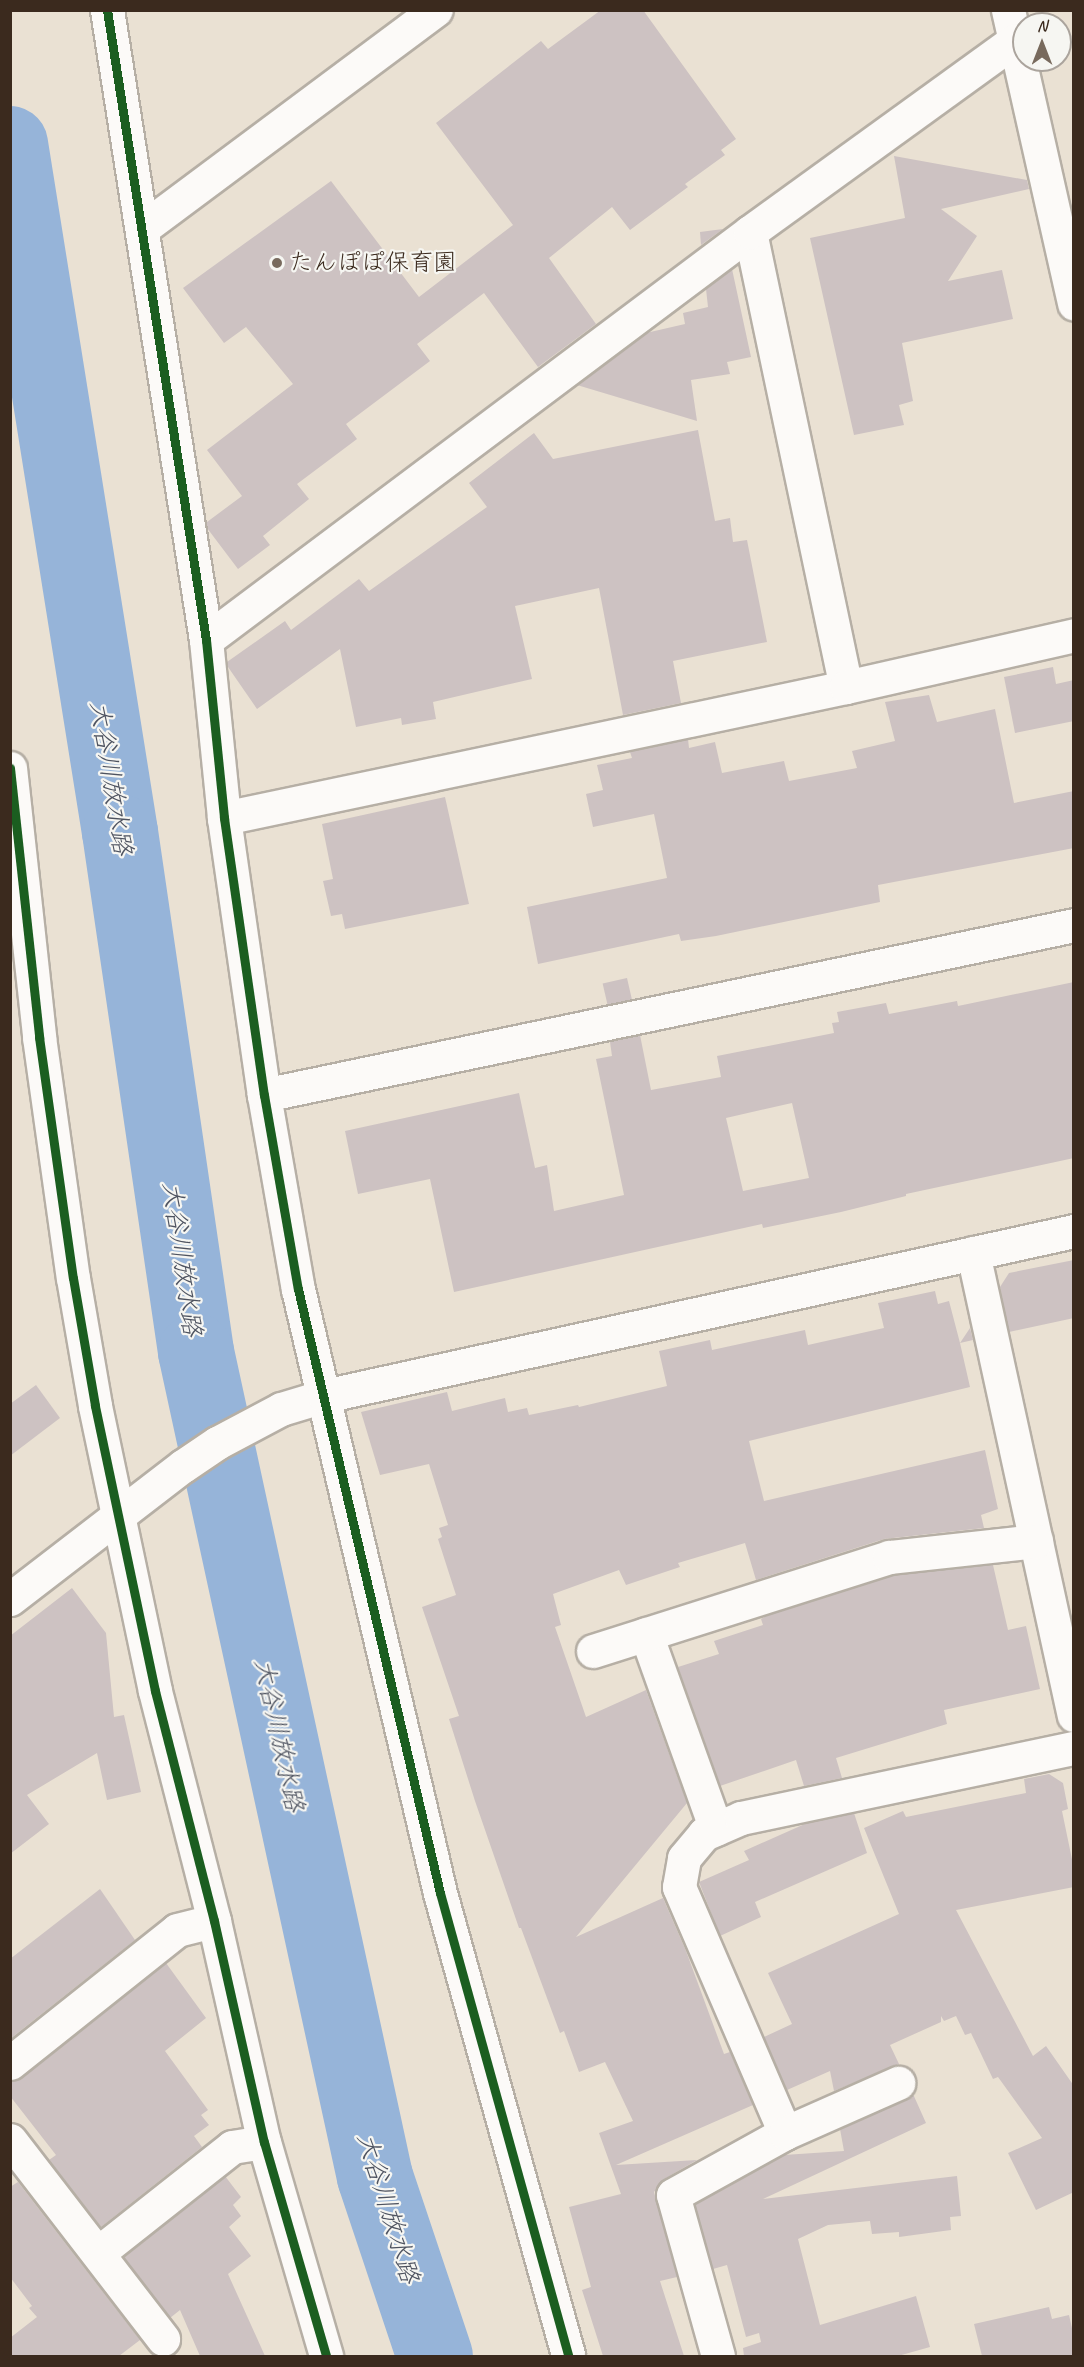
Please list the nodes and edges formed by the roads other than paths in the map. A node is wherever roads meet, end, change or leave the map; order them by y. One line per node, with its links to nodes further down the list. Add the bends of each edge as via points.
1 (107, 10): 4 (street)
2 (436, 10): 4 (street)
3 (1011, 26): 5 (street); 6 (street)
4 (143, 228): 8 (street)
5 (750, 232): 8 (street); 9 (street)
6 (1073, 301)
7 (1074, 635): 9 (street)
8 (206, 640): 11 (street)
9 (846, 687): 11 (street)
10 (10, 768): 14 (street)
11 (224, 818): 15 (street)
12 (1074, 925): 15 (street)
13 (10, 1004): 14 (street)
14 (39, 1037): 19 (street, via 95,1406)
15 (264, 1095): 18 (street, via 298,1289)
16 (1074, 1231): 17 (street)
17 (973, 1253): 18 (street); 20 (street)
18 (324, 1396): 19 (street, via 281,1409 217,1443); 36 (street, via 440,1893)
19 (119, 1515): 21 (street); 27 (street, via 154,1691)
20 (1036, 1541): 22 (street, via 889,1557); 24 (street)
21 (10, 1599)
22 (646, 1634): 23 (street); 26 (street)
23 (593, 1651)
24 (1074, 1715)
25 (1074, 1748): 26 (street, via 741,1818)
26 (716, 1829): 30 (street, via 704,1834 684,1858 679,1887)
27 (214, 1921): 28 (street, via 177,1930); 32 (street)
28 (10, 2063)
29 (898, 2083): 30 (street)
30 (785, 2133): 37 (street, via 673,2195)
31 (10, 2140): 33 (street)
32 (264, 2142): 33 (street, via 232,2147); 35 (street)
33 (98, 2253): 34 (street)
34 (163, 2339)
35 (326, 2356)
36 (568, 2356)
37 (718, 2356)

